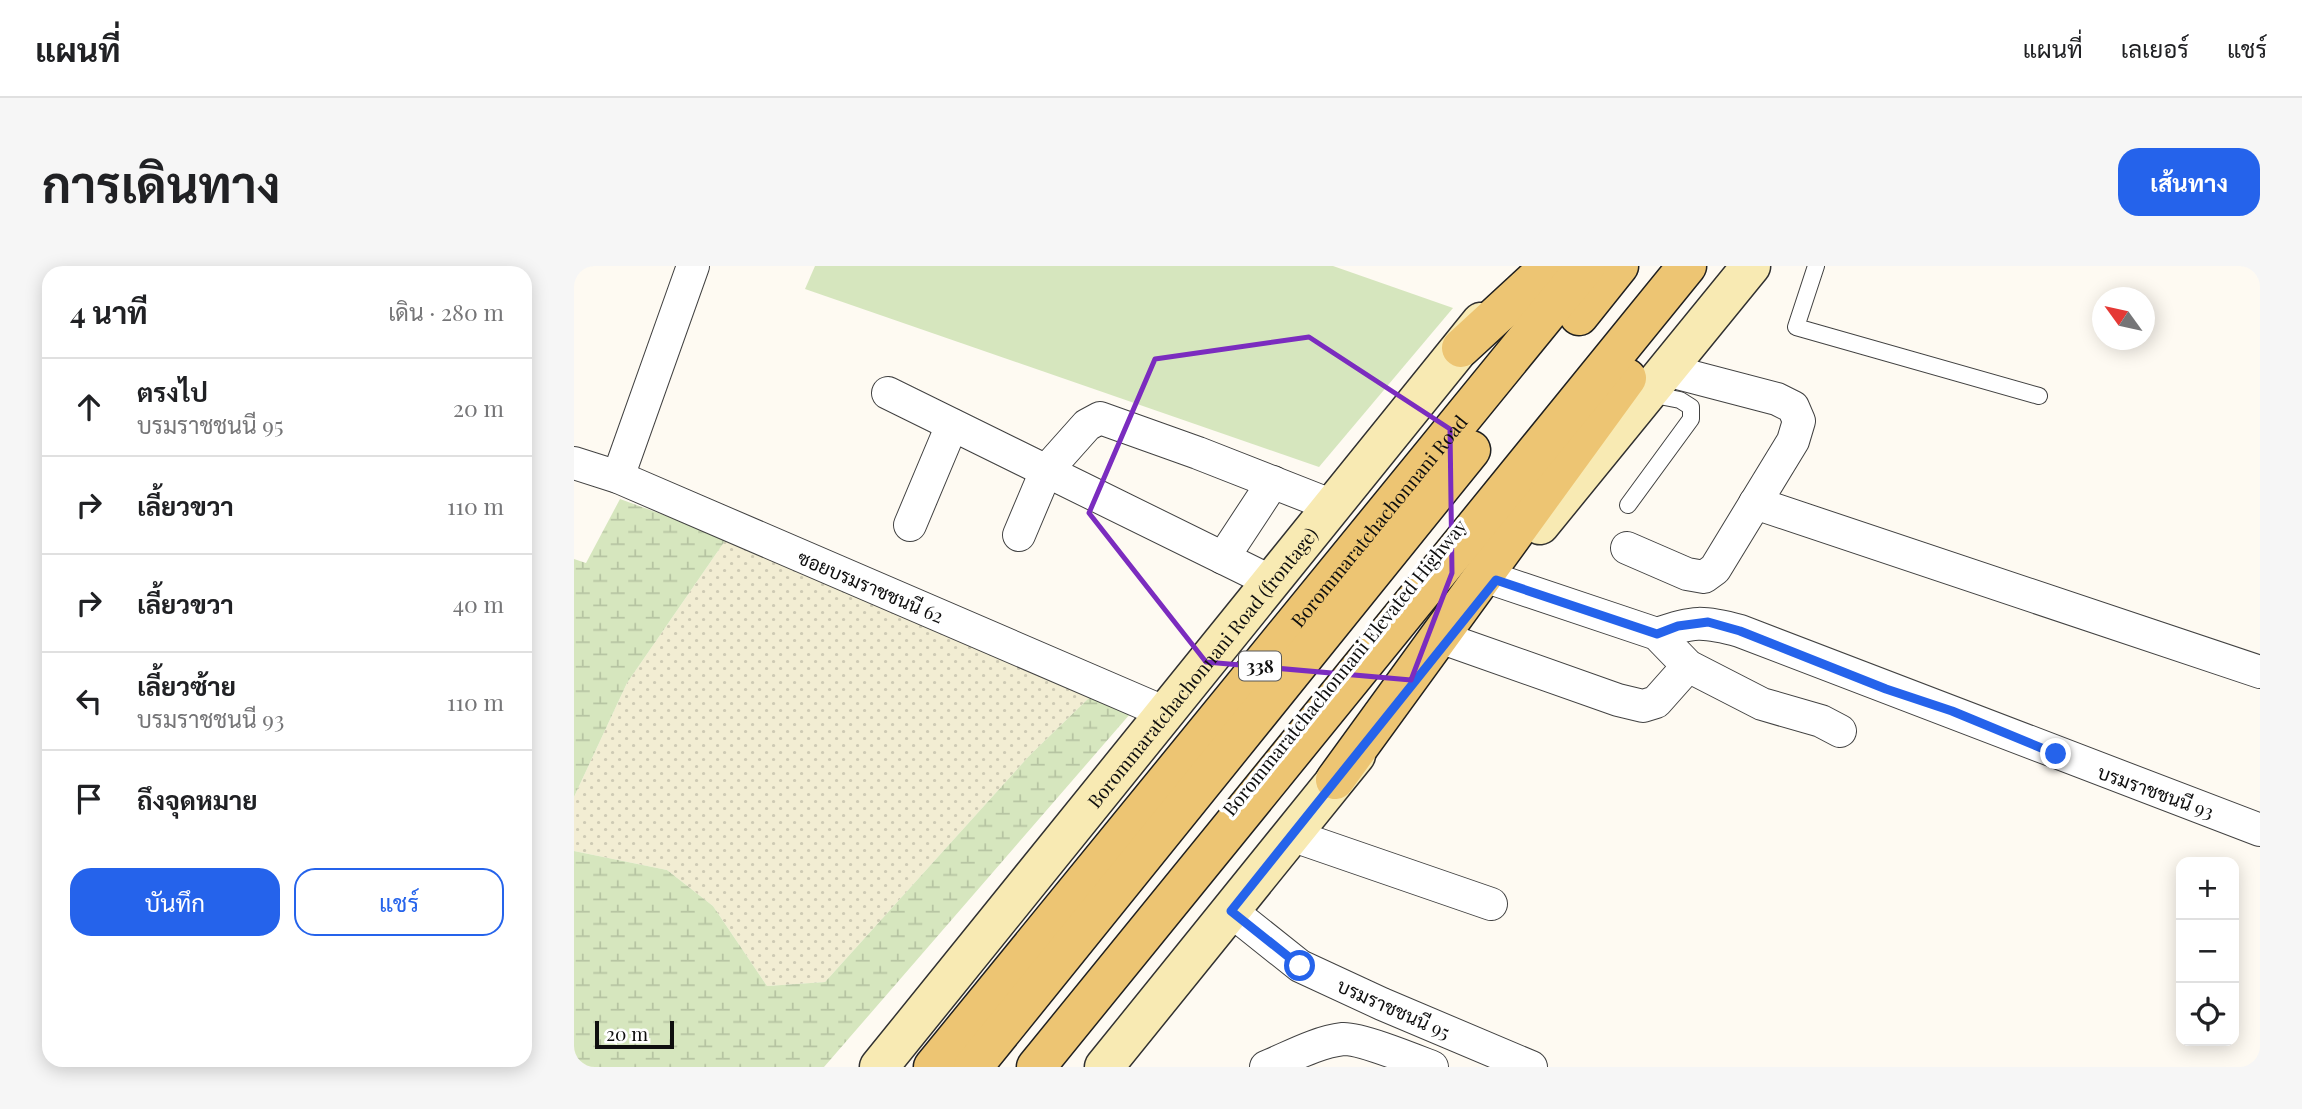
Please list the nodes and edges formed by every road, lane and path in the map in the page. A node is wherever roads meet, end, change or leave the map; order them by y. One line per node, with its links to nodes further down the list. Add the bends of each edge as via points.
1 (1526, 266): 11 (main road, Borommaratchachonnani Road (frontage) / 338)
2 (1550, 266): 11 (main road)
3 (1586, 266): 40 (main road, Borommaratchachonnani Road / 338)
4 (1619, 266): 40 (main road, Borommaratchachonnani Elevated Highway / 338)
5 (1669, 266): 44 (main road, Borommaratchachonnani Elevated Highway)
6 (1687, 266): 45 (main road)
7 (1709, 266): 35 (main road)
8 (1751, 266): 12 (main road)
9 (1816, 266): 14 (lane, via 1796,327)
10 (682, 269): 18 (street)
11 (1461, 348): 22 (main road, Borommaratchachonnani Road (frontage) / 338)
12 (1656, 382): 20 (street, via 1777,399 1793,407 1799,421 1793,441); 21 (lane, via 1691,407 1691,419); 27 (main road)
13 (888, 393): 15 (street)
14 (2039, 396)
15 (952, 425): 17 (street); 23 (street)
16 (574, 463): 18 (street, ซอยบรมราชชนนี 62)
17 (1046, 471): 19 (street, via 1087,425 1100,418); 24 (street); 26 (street)
18 (618, 477): 33 (street, ซอยบรมราชชนนี 62)
19 (1273, 482): 22 (street); 26 (street)
20 (1755, 503): 25 (street, via 1714,569 1704,577); 32 (street)
21 (1628, 505)
22 (1333, 506): 28 (main road, Borommaratchachonnani Road (frontage) / 338)
23 (910, 525)
24 (1019, 535)
25 (1627, 548)
26 (1223, 558): 28 (street)
27 (1496, 580): 29 (street); 30 (main road)
28 (1272, 582): 33 (main road, Borommaratchachonnani Road (frontage) / 338)
29 (1657, 634): 31 (street); 36 (street, บรมราชชนนี 93, via 1708,622 1740,631)
30 (1448, 640): 31 (street, via 1643,706 1656,702); 35 (main road)
31 (1688, 666): 34 (street, via 1762,704)
32 (2260, 672)
33 (1166, 713): 41 (main road, Borommaratchachonnani Road (frontage) / 338)
34 (1840, 731)
35 (1335, 780): 37 (main road)
36 (2260, 830)
37 (1292, 835): 38 (street); 39 (main road)
38 (1491, 904)
39 (1231, 911): 46 (main road); 49 (street, บรมราชชนนี 95, via 1300,966)
40 (966, 1052): 42 (main road); 43 (main road, Borommaratchachonnani Road / 338)
41 (879, 1067)
42 (928, 1067)
43 (933, 1067)
44 (1020, 1067)
45 (1037, 1067)
46 (1104, 1067)
47 (1266, 1067): 48 (street, via 1345,1039)
48 (1433, 1067)
49 (1531, 1067)

